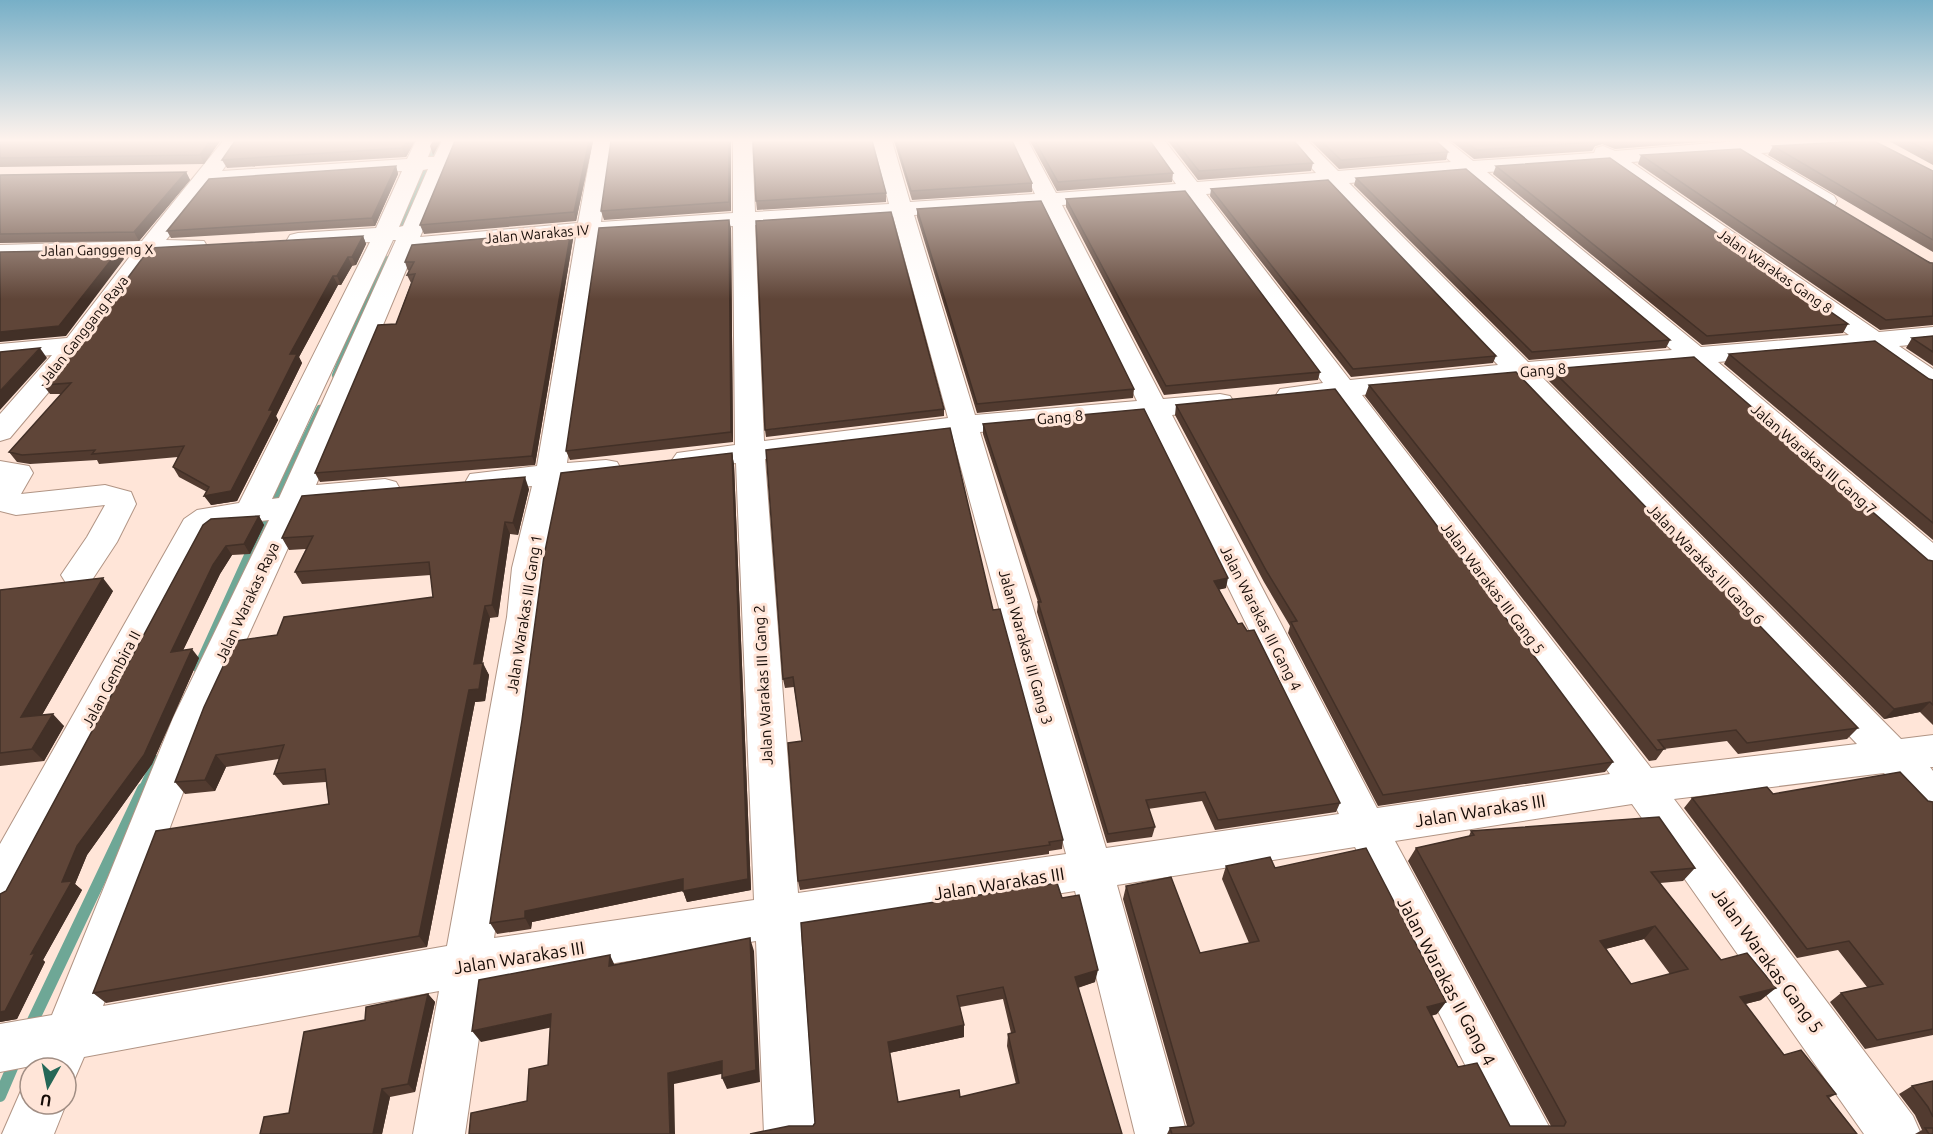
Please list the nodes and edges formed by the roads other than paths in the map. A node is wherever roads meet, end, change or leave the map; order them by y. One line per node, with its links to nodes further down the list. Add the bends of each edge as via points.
1 (187, 194): 21 (street, Jalan Ganggang Raya)
2 (416, 194): 18 (street, Jalan Warakas Raya)
3 (594, 194): 17 (street, Jalan Warakas III Gang 1)
4 (745, 194): 16 (street, Jalan Warakas III Gang 2)
5 (898, 194): 14 (street, Jalan Warakas III Gang 3)
6 (1045, 194): 13 (street, Jalan Warakas III Gang 4)
7 (1120, 194): 13 (street, Jalan Warakas IV)
8 (1196, 194): 31 (street)
9 (1346, 194): 29 (street, Jalan Warakas III Gang 6)
10 (1503, 194): 28 (street, Jalan Warakas III Gang 7)
11 (1663, 194): 25 (street, Jalan Warakas Gang 8)
12 (1814, 194): 15 (street)
13 (1048, 200): 14 (street, Jalan Warakas IV); 32 (street, Jalan Warakas III Gang 4)
14 (902, 209): 16 (street, Jalan Warakas IV); 33 (street, Jalan Warakas III Gang 3)
15 (1841, 210)
16 (746, 219): 17 (street, Jalan Warakas IV); 35 (street, Jalan Warakas III Gang 2)
17 (589, 229): 18 (street, Jalan Warakas IV); 37 (street, Jalan Warakas III Gang 1)
18 (398, 235): 19 (street); 24 (street, Jalan Warakas Raya)
19 (282, 242)
20 (214, 245): 21 (street, Jalan Ganggeng X)
21 (147, 249): 22 (street, Jalan Ganggeng X); 26 (street, Jalan Ganggang Raya)
22 (0, 252)
23 (1933, 335): 25 (street, Gang 8)
24 (348, 338): 40 (street, Jalan Warakas Raya); 40 (street)
25 (1875, 340): 28 (street, Gang 8); 30 (street, Jalan Warakas Gang 8)
26 (75, 345): 27 (street); 34 (street, Jalan Ganggang Raya)
27 (0, 352)
28 (1694, 357): 29 (street, Gang 8); 41 (street, Jalan Warakas III Gang 7)
29 (1520, 372): 31 (street, Gang 8); 44 (street, Jalan Warakas III Gang 6)
30 (1933, 381)
31 (1345, 389): 32 (street, Gang 8); 45 (street, Jalan Warakas III Gang 5)
32 (1156, 408): 33 (street, Gang 8); 47 (street, Jalan Warakas III Gang 4)
33 (963, 425): 35 (street, Gang 8); 48 (street, Jalan Warakas III Gang 3)
34 (0, 432)
35 (750, 453): 37 (street, Gang 8); 50 (street, Jalan Warakas III Gang 2)
36 (0, 470): 42 (street, via 18,473 2,501 16,505 105,495 120,499 101,542)
37 (550, 475): 38 (street, Gang 8); 51 (street, Jalan Warakas III Gang 1, via 529,568)
38 (457, 483)
39 (411, 487): 40 (street)
40 (276, 507): 49 (street, Jalan Gembira II, via 208,517 195,526); 52 (street, Jalan Warakas Raya, via 192,718)
41 (1933, 561)
42 (78, 575)
43 (1933, 751): 44 (street, Jalan Warakas III)
44 (1892, 756): 45 (street, Jalan Warakas III); 46 (street, Jalan Warakas III Gang 6)
45 (1641, 786): 47 (street, Jalan Warakas III); 59 (street, Jalan Warakas Gang 5)
46 (1933, 797)
47 (1366, 827): 48 (street, Jalan Warakas III); 58 (street, Jalan Warakas II Gang 4)
48 (1091, 869): 50 (street, Jalan Warakas III); 57 (street, Jalan Warakas III Gang 3)
49 (0, 885)
50 (776, 917): 51 (street, Jalan Warakas III); 56 (street, Jalan Warakas III Gang 2)
51 (468, 964): 52 (street, Jalan Warakas III); 55 (street, Jalan Warakas III Gang 1)
52 (37, 1049)
53 (36, 1116): 54 (street)
54 (28, 1134)
55 (439, 1134)
56 (790, 1134)
57 (1161, 1134)
58 (1527, 1134)
59 (1894, 1134)

